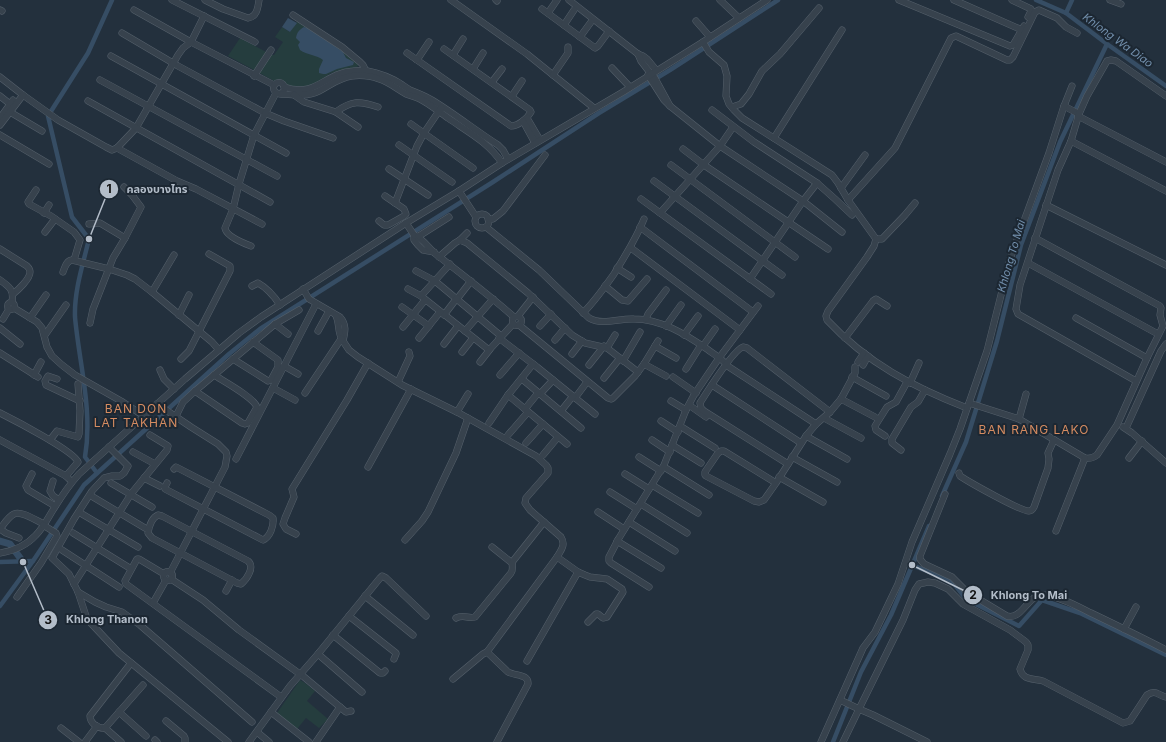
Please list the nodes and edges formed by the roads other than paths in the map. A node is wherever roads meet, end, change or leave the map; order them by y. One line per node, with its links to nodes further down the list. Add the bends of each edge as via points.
1 (172, 0): 18 (street)
2 (204, 0): 3 (street, via 248,18 255,16)
3 (259, 0)
4 (451, 0): 49 (street)
5 (557, 0): 22 (street, via 545,11)
6 (569, 0): 25 (street)
7 (720, 0): 19 (street)
8 (767, 0): 19 (street)
9 (899, 0): 24 (street, via 1010,46)
10 (954, 0): 24 (street)
11 (1012, 0): 24 (street, via 1031,9)
12 (1110, 0): 13 (street)
13 (1121, 4)
14 (819, 8): 71 (street, via 762,71 742,104)
15 (134, 10): 31 (street)
16 (574, 10): 22 (street)
17 (293, 15): 47 (street, via 352,55 363,65)
18 (204, 16): 31 (street); 32 (street)
19 (739, 18): 29 (street)
20 (696, 21): 29 (street)
21 (591, 22): 28 (street)
22 (564, 25): 28 (street)
23 (842, 30): 90 (street)
24 (1022, 30)
25 (609, 31): 28 (street, via 597,47 593,47); 48 (street, via 643,56)
26 (122, 33): 43 (street)
27 (1077, 33): 127 (street, via 1064,26 1057,18 1039,10 1035,12 1010,60 956,36 951,38 895,148)
28 (580, 37)
29 (710, 37): 34 (street)
30 (463, 39): 41 (street)
31 (191, 42): 43 (street, via 183,48); 50 (street)
32 (255, 42)
33 (429, 42): 42 (street)
34 (703, 44): 48 (street); 71 (street, via 724,65 727,76 726,96)
35 (568, 47): 49 (street, via 568,53)
36 (444, 49): 41 (street)
37 (271, 50): 50 (street)
38 (407, 53): 42 (street)
39 (483, 53): 45 (street)
40 (111, 56): 55 (street)
41 (453, 56): 45 (street)
42 (417, 60): 79 (street, via 511,126)
43 (174, 62): 55 (street); 76 (street)
44 (612, 68): 59 (street)
45 (473, 69): 54 (street)
46 (502, 69): 54 (street)
47 (366, 74): 58 (street, via 353,71 340,73 306,90); 62 (street, via 341,78 307,95); 72 (street, via 381,74 395,80 427,98)
48 (652, 74): 59 (street); 95 (street, via 670,106)
49 (553, 75): 70 (street)
50 (254, 76): 56 (street)
51 (0, 77): 61 (street)
52 (100, 80): 67 (street)
53 (522, 81): 64 (street)
54 (492, 82): 64 (street)
55 (161, 85): 67 (street); 87 (street)
56 (274, 85): 58 (street, via 282,83); 60 (street, via 274,90)
57 (1072, 86): 69 (street)
58 (284, 87): 60 (street, via 284,91)
59 (630, 87): 70 (street)
60 (278, 93): 62 (street); 76 (street)
61 (23, 95): 74 (street); 96 (street, via 58,120 112,150)
62 (294, 95): 75 (street, via 304,102)
63 (0, 96): 78 (street, via 12,102)
64 (512, 96): 79 (street, via 531,111)
65 (1166, 96): 77 (street, via 1116,61 1108,60)
66 (88, 102): 84 (street)
67 (148, 106): 84 (street); 102 (street)
68 (378, 107): 75 (street, via 365,102 351,103)
69 (1065, 107): 77 (street); 313 (street, via 1010,259 987,351)
70 (594, 108): 92 (street)
71 (732, 108): 90 (street, via 742,118)
72 (440, 109): 86 (street); 93 (street)
73 (712, 110): 83 (street)
74 (10, 112): 81 (street); 85 (street)
75 (336, 112): 82 (street)
76 (266, 113): 87 (street); 89 (street)
77 (1078, 114): 91 (street); 104 (street)
78 (0, 118)
79 (525, 119): 92 (street)
80 (411, 124): 86 (street)
81 (0, 125)
82 (358, 127)
83 (733, 127): 95 (street); 116 (street)
84 (136, 128): 96 (street); 117 (street)
85 (42, 131)
86 (424, 133): 100 (street); 109 (street)
87 (254, 135): 98 (street); 102 (street)
88 (0, 136): 106 (street)
89 (333, 138)
90 (774, 138): 119 (street, via 832,175)
91 (1071, 141): 121 (street); 133 (street)
92 (538, 142): 103 (street)
93 (489, 143): 103 (street, via 503,150); 105 (street)
94 (399, 145): 100 (street)
95 (720, 146): 108 (street); 128 (street)
96 (117, 148): 134 (street)
97 (683, 149): 108 (street)
98 (286, 153)
99 (545, 154): 141 (street, via 503,211 493,219)
100 (414, 155): 112 (street); 115 (street)
101 (865, 155): 119 (street)
102 (246, 159): 111 (street); 117 (street)
103 (508, 159): 105 (street)
104 (1166, 162)
105 (502, 163): 122 (street)
106 (49, 164)
107 (671, 165): 113 (street)
108 (704, 165): 113 (street); 145 (street)
109 (473, 168)
110 (389, 169): 112 (street)
111 (277, 176)
112 (404, 179): 124 (street); 130 (street)
113 (690, 180): 125 (street); 158 (street)
114 (654, 181): 125 (street)
115 (452, 182)
116 (817, 183): 128 (street); 137 (street)
117 (239, 184): 129 (street); 134 (street)
118 (124, 187): 154 (street, via 140,206)
119 (841, 188): 127 (street)
120 (36, 190): 135 (street, via 28,202)
121 (1166, 192)
122 (460, 193): 139 (street); 144 (street)
123 (385, 196): 130 (street)
124 (428, 196)
125 (675, 197): 136 (street); 168 (street)
126 (641, 199): 136 (street)
127 (848, 200): 156 (street)
128 (803, 201): 145 (street); 151 (street)
129 (270, 202)
130 (395, 203): 143 (street, via 404,209 406,214 388,225)
131 (915, 203): 156 (street, via 882,239)
132 (49, 205): 135 (street)
133 (1046, 205): 155 (street); 171 (street)
134 (233, 209): 147 (street); 159 (street, via 225,230)
135 (44, 213): 140 (street)
136 (660, 213): 179 (street)
137 (852, 216)
138 (449, 217): 153 (street)
139 (476, 217): 141 (street, via 481,214); 148 (street, via 476,225 480,228)
140 (55, 219): 150 (street); 167 (street, via 74,232 80,240)
141 (488, 219): 148 (street)
142 (644, 219): 149 (street)
143 (379, 222)
144 (406, 223): 153 (street); 187 (street)
145 (789, 223): 158 (street); 162 (street)
146 (90, 224): 154 (street, via 100,223)
147 (262, 224)
148 (486, 227): 209 (street, via 539,270)
149 (640, 228): 160 (street); 207 (street)
150 (45, 232)
151 (842, 232)
152 (467, 233): 157 (street)
153 (414, 234): 165 (street)
154 (125, 238): 173 (street)
155 (1035, 238): 169 (street); 227 (street, via 1160,306)
156 (876, 239): 244 (street, via 867,257 826,316)
157 (460, 240): 165 (street); 193 (street)
158 (776, 243): 166 (street); 168 (street)
159 (251, 246)
160 (630, 248): 172 (street); 231 (street)
161 (0, 249): 189 (street, via 30,269 22,286)
162 (828, 249)
163 (209, 254): 233 (street, via 230,266 231,270)
164 (174, 255): 188 (street)
165 (436, 255): 170 (street)
166 (795, 257)
167 (75, 261): 173 (street); 175 (street, via 69,260)
168 (763, 262): 176 (street); 179 (street)
169 (1028, 262): 237 (street); 289 (street, via 1017,299 1018,314)
170 (450, 264): 181 (street); 182 (street)
171 (1166, 265)
172 (618, 268): 177 (street); 184 (street)
173 (109, 269): 188 (street, via 127,275); 220 (street)
174 (416, 271): 181 (street)
175 (63, 272)
176 (782, 275)
177 (631, 277)
178 (647, 279): 184 (street, via 628,301 622,300)
179 (750, 279): 190 (street)
180 (0, 280): 189 (street)
181 (435, 281): 194 (street); 195 (street)
182 (471, 281): 195 (street); 196 (street)
183 (252, 286): 199 (street, via 258,283 262,285)
184 (605, 286): 209 (street)
185 (408, 289): 194 (street)
186 (666, 290): 217 (street)
187 (304, 291): 197 (street, via 309,300); 199 (street)
188 (152, 292): 210 (street)
189 (13, 294): 204 (street)
190 (771, 294)
191 (46, 295): 215 (street)
192 (189, 295): 210 (street)
193 (533, 297): 212 (street); 218 (street)
194 (423, 298): 208 (street); 211 (street)
195 (457, 298): 208 (street); 213 (street)
196 (493, 299): 213 (street); 218 (street)
197 (316, 304): 206 (street); 275 (street)
198 (66, 305): 238 (street)
199 (280, 305): 254 (street)
200 (681, 305): 226 (street)
201 (758, 306): 207 (street)
202 (887, 306): 244 (street, via 876,299 873,301)
203 (402, 307): 211 (street)
204 (7, 310): 215 (street)
205 (299, 310): 221 (street)
206 (329, 311): 232 (street); 245 (street, via 335,315)
207 (753, 312): 231 (street)
208 (442, 313): 223 (street); 224 (street)
209 (583, 313): 217 (street, via 592,320 602,322)
210 (179, 314): 233 (street)
211 (413, 314): 222 (street); 223 (street)
212 (551, 314): 225 (street); 229 (street)
213 (478, 316): 234 (street); 241 (street)
214 (698, 316): 240 (street)
215 (30, 318): 238 (street, via 37,322)
216 (1076, 318): 263 (street)
217 (646, 319): 226 (street)
218 (516, 320): 241 (street); 291 (street)
219 (1166, 320): 227 (street)
220 (90, 323)
221 (275, 324): 236 (street); 248 (street)
222 (403, 326)
223 (429, 326): 242 (street)
224 (458, 326): 234 (street); 250 (street)
225 (540, 326)
226 (666, 326): 240 (street)
227 (1163, 326): 237 (street)
228 (0, 328): 249 (street)
229 (565, 328): 246 (street); 247 (street)
230 (715, 329): 252 (street)
231 (740, 330): 269 (street)
232 (318, 331)
233 (199, 332): 254 (street); 264 (street)
234 (465, 332): 243 (street)
235 (640, 332): 266 (street)
236 (288, 334)
237 (1158, 334): 263 (street)
238 (45, 335): 321 (street, via 52,356 75,375)
239 (615, 335): 253 (street)
240 (684, 335): 252 (street)
241 (500, 337): 255 (street); 259 (street)
242 (419, 338)
243 (473, 338): 255 (street); 257 (street)
244 (845, 338): 261 (street)
245 (342, 340): 270 (street, via 349,350); 300 (street)
246 (555, 340)
247 (582, 341): 253 (street); 260 (street)
248 (253, 342): 265 (street); 265 (street, via 278,360 271,380 268,382)
249 (20, 344)
250 (444, 344)
251 (1166, 344): 333 (street)
252 (702, 346): 269 (street); 276 (street)
253 (606, 347): 266 (street); 274 (street)
254 (219, 350): 296 (street)
255 (489, 350): 268 (street)
256 (410, 352): 290 (street)
257 (462, 352)
258 (0, 353): 267 (street, via 36,376)
259 (519, 353): 272 (street); 282 (street)
260 (572, 354)
261 (866, 355): 277 (street); 292 (street)
262 (676, 358): 273 (street, via 657,343)
263 (1147, 358): 289 (street)
264 (182, 359)
265 (233, 359): 281 (street)
266 (622, 359): 279 (street); 285 (street)
267 (41, 362)
268 (480, 362)
269 (723, 362): 294 (street); 301 (street); 318 (street, via 739,348 747,348); 330 (street)
270 (368, 363): 290 (street); 410 (street, via 293,486 294,497 283,524 286,529)
271 (919, 363): 292 (street)
272 (533, 364): 287 (street); 288 (street)
273 (644, 364): 279 (street); 283 (street)
274 (589, 365)
275 (284, 366): 280 (street); 295 (street)
276 (686, 369)
277 (857, 369): 306 (street); 308 (street)
278 (160, 370): 296 (street, via 164,379)
279 (638, 372): 291 (street, via 611,399)
280 (298, 374)
281 (214, 375): 299 (street); 299 (street, via 255,403 257,407 248,423 242,423)
282 (500, 375)
283 (666, 376)
284 (673, 377): 301 (street)
285 (604, 378)
286 (57, 379): 310 (street, via 48,376 46,385)
287 (522, 379): 303 (street); 305 (street)
288 (553, 380): 303 (street); 307 (street)
289 (1136, 381): 331 (street)
290 (398, 382): 297 (street)
291 (587, 382): 307 (street)
292 (908, 382): 298 (street); 339 (street, via 896,402 888,407 875,426 876,430)
293 (78, 384): 310 (street)
294 (712, 385): 347 (street); 365 (street, via 700,403 701,408)
295 (272, 388): 309 (street); 360 (street)
296 (174, 389): 312 (street)
297 (411, 389): 317 (street); 366 (street)
298 (925, 390): 313 (street); 353 (street, via 918,402 911,407 892,439 892,443)
299 (194, 391): 322 (street, via 183,402)
300 (305, 393)
301 (696, 393): 314 (street)
302 (468, 394): 317 (street)
303 (539, 394): 315 (street); 316 (street)
304 (1026, 394): 326 (street)
305 (508, 395): 315 (street); 328 (street)
306 (886, 396)
307 (574, 397): 316 (street); 320 (street)
308 (841, 398): 318 (street); 323 (street)
309 (295, 400)
310 (80, 401): 343 (street, via 78,437 57,431)
311 (671, 401): 314 (street)
312 (159, 405): 321 (street); 322 (street)
313 (970, 405): 326 (street); 400 (street)
314 (688, 408): 334 (street); 335 (street)
315 (526, 410): 329 (street); 337 (street)
316 (561, 411): 332 (street)
317 (457, 412): 324 (street)
318 (830, 412): 325 (street)
319 (0, 413): 343 (street)
320 (595, 414)
321 (144, 416): 350 (street)
322 (176, 416): 381 (street, via 223,448 227,456 225,466)
323 (875, 417)
324 (468, 418): 397 (street, via 536,456 546,465 548,473 526,498 530,510); 412 (street, via 456,454 428,512)
325 (824, 418): 330 (street); 341 (street)
326 (1019, 420): 345 (street)
327 (660, 421): 334 (street)
328 (489, 423)
329 (543, 424): 340 (street); 348 (street)
330 (816, 424): 338 (street)
331 (1117, 425): 333 (street); 358 (street, via 1097,455)
332 (581, 428)
333 (1126, 428): 346 (street)
334 (679, 429): 351 (street); 352 (street)
335 (724, 429)
336 (150, 435): 364 (street, via 168,446)
337 (508, 435)
338 (806, 436): 347 (street); 361 (street)
339 (885, 436)
340 (558, 437): 349 (street); 355 (street)
341 (861, 438)
342 (0, 440): 372 (street)
343 (50, 440): 372 (street, via 74,456 78,462)
344 (652, 440): 351 (street)
345 (1054, 440): 358 (street); 369 (street, via 1048,453 1048,468 1031,511 1028,512 987,492)
346 (1142, 441): 359 (street); 363 (street)
347 (801, 443): 357 (street)
348 (526, 444)
349 (567, 444)
350 (110, 448): 376 (street); 429 (street, via 128,466 120,476 104,478 92,491 52,558 69,574)
351 (671, 448): 362 (street); 368 (street)
352 (715, 448)
353 (901, 450)
354 (133, 452): 364 (street)
355 (542, 455)
356 (639, 457): 368 (street)
357 (792, 457): 365 (street); 377 (street)
358 (1085, 458): 406 (street)
359 (1129, 458)
360 (236, 459)
361 (847, 459)
362 (701, 463)
363 (1166, 463)
364 (155, 464): 373 (street)
365 (788, 464): 375 (street)
366 (368, 467)
367 (174, 469): 381 (street, via 176,467)
368 (662, 469): 382 (street); 386 (street)
369 (959, 473)
370 (32, 474): 389 (street, via 26,486 28,490)
371 (625, 474): 382 (street)
372 (66, 476): 376 (street)
373 (144, 478): 380 (street); 384 (street)
374 (53, 480): 389 (street, via 50,491)
375 (777, 480): 375 (street, via 724,451 718,453 705,472 706,476 759,502 764,500); 388 (street)
376 (71, 482): 389 (street)
377 (836, 482)
378 (111, 483): 384 (street)
379 (167, 483): 392 (street, via 166,489)
380 (160, 486)
381 (215, 486): 392 (street); 392 (street, via 273,518 273,525 267,538 263,540)
382 (651, 487): 390 (street); 395 (street)
383 (610, 492): 390 (street)
384 (131, 494): 391 (street); 393 (street)
385 (945, 494): 402 (street)
386 (709, 495)
387 (93, 497): 393 (street)
388 (823, 502)
389 (57, 503): 399 (street)
390 (639, 506): 398 (street); 409 (street)
391 (152, 507)
392 (203, 509): 407 (street)
393 (120, 512): 401 (street); 405 (street)
394 (598, 512): 404 (street)
395 (698, 513)
396 (82, 514): 405 (street)
397 (544, 522): 421 (street, via 564,541 564,546); 422 (street)
398 (629, 522): 404 (street); 418 (street)
399 (44, 524): 403 (street, via 17,513); 419 (street, via 29,542); 435 (street, via 57,536)
400 (921, 524): 402 (street); 458 (street, via 898,584)
401 (145, 528)
402 (930, 528): 442 (street, via 920,556 921,561 952,577 967,592 1007,616 1017,615 1035,596 1044,595 1069,602)
403 (0, 529): 411 (street)
404 (624, 529): 413 (street)
405 (109, 530): 414 (street); 416 (street)
406 (1056, 531)
407 (192, 532): 420 (street); 420 (street, via 162,516 155,516 152,520 148,533 150,536); 428 (street, via 251,564 250,571 241,584)
408 (73, 533): 416 (street)
409 (686, 533)
410 (296, 534)
411 (19, 538)
412 (405, 540)
413 (617, 541): 425 (street); 431 (street, via 609,561)
414 (138, 547)
415 (492, 547): 422 (street)
416 (97, 548): 423 (street); 424 (street)
417 (62, 550): 423 (street)
418 (675, 551)
419 (0, 553)
420 (180, 553): 427 (street); 428 (street)
421 (557, 557): 426 (street); 446 (street)
422 (512, 563): 440 (street, via 511,573 475,617)
423 (86, 566): 429 (street); 430 (street)
424 (128, 567)
425 (661, 568)
426 (578, 572): 441 (street, via 590,577 607,579 621,587 623,592 607,617 603,618 596,614); 449 (street)
427 (168, 577): 436 (street); 436 (street, via 137,559 125,581 126,584); 452 (street, via 203,600 239,630)
428 (232, 580): 432 (street)
429 (74, 584): 433 (street)
430 (119, 587)
431 (649, 587)
432 (226, 591)
433 (78, 592): 450 (street, via 87,619); 465 (street, via 95,602 122,612 140,625)
434 (365, 596): 438 (street); 439 (street, via 380,578 384,577); 444 (street)
435 (17, 598)
436 (153, 603): 456 (street)
437 (1136, 607): 442 (street)
438 (349, 616): 443 (street); 448 (street, via 396,654)
439 (426, 616)
440 (456, 618)
441 (588, 622)
442 (1124, 629): 445 (street)
443 (333, 635): 447 (street); 451 (street, via 380,673)
444 (413, 636)
445 (1166, 650)
446 (487, 652): 453 (street); 480 (street, via 508,672 524,676 529,681)
447 (318, 654): 452 (street); 455 (street)
448 (394, 659)
449 (527, 661)
450 (131, 663): 466 (street, via 90,716); 475 (street)
451 (385, 671)
452 (300, 674): 456 (street); 459 (street)
453 (453, 679)
454 (143, 685): 462 (street)
455 (362, 692)
456 (281, 697): 463 (street)
457 (1166, 697): 460 (street, via 1156,692 1150,693 1130,721 1123,723 1043,681 1028,679 1021,674 1020,669 1028,650 1026,642 1010,630 963,604 948,588 928,582 919,584 915,590 903,620)
458 (840, 700): 460 (street); 481 (street)
459 (340, 707): 461 (street, via 346,712); 479 (street)
460 (857, 708): 482 (street); 483 (street)
461 (351, 711)
462 (119, 712): 468 (street); 470 (street)
463 (272, 712): 469 (street); 478 (street)
464 (166, 721): 474 (street, via 184,736)
465 (252, 722)
466 (97, 726): 468 (street); 472 (street)
467 (61, 728): 471 (street)
468 (105, 728): 473 (street)
469 (257, 732): 476 (street); 477 (street)
470 (146, 736)
471 (79, 742)
472 (85, 742)
473 (122, 742)
474 (185, 742)
475 (228, 742)
476 (248, 742)
477 (269, 742)
478 (309, 742)
479 (316, 742)
480 (497, 742)
481 (821, 742)
482 (843, 742)
483 (927, 742)

